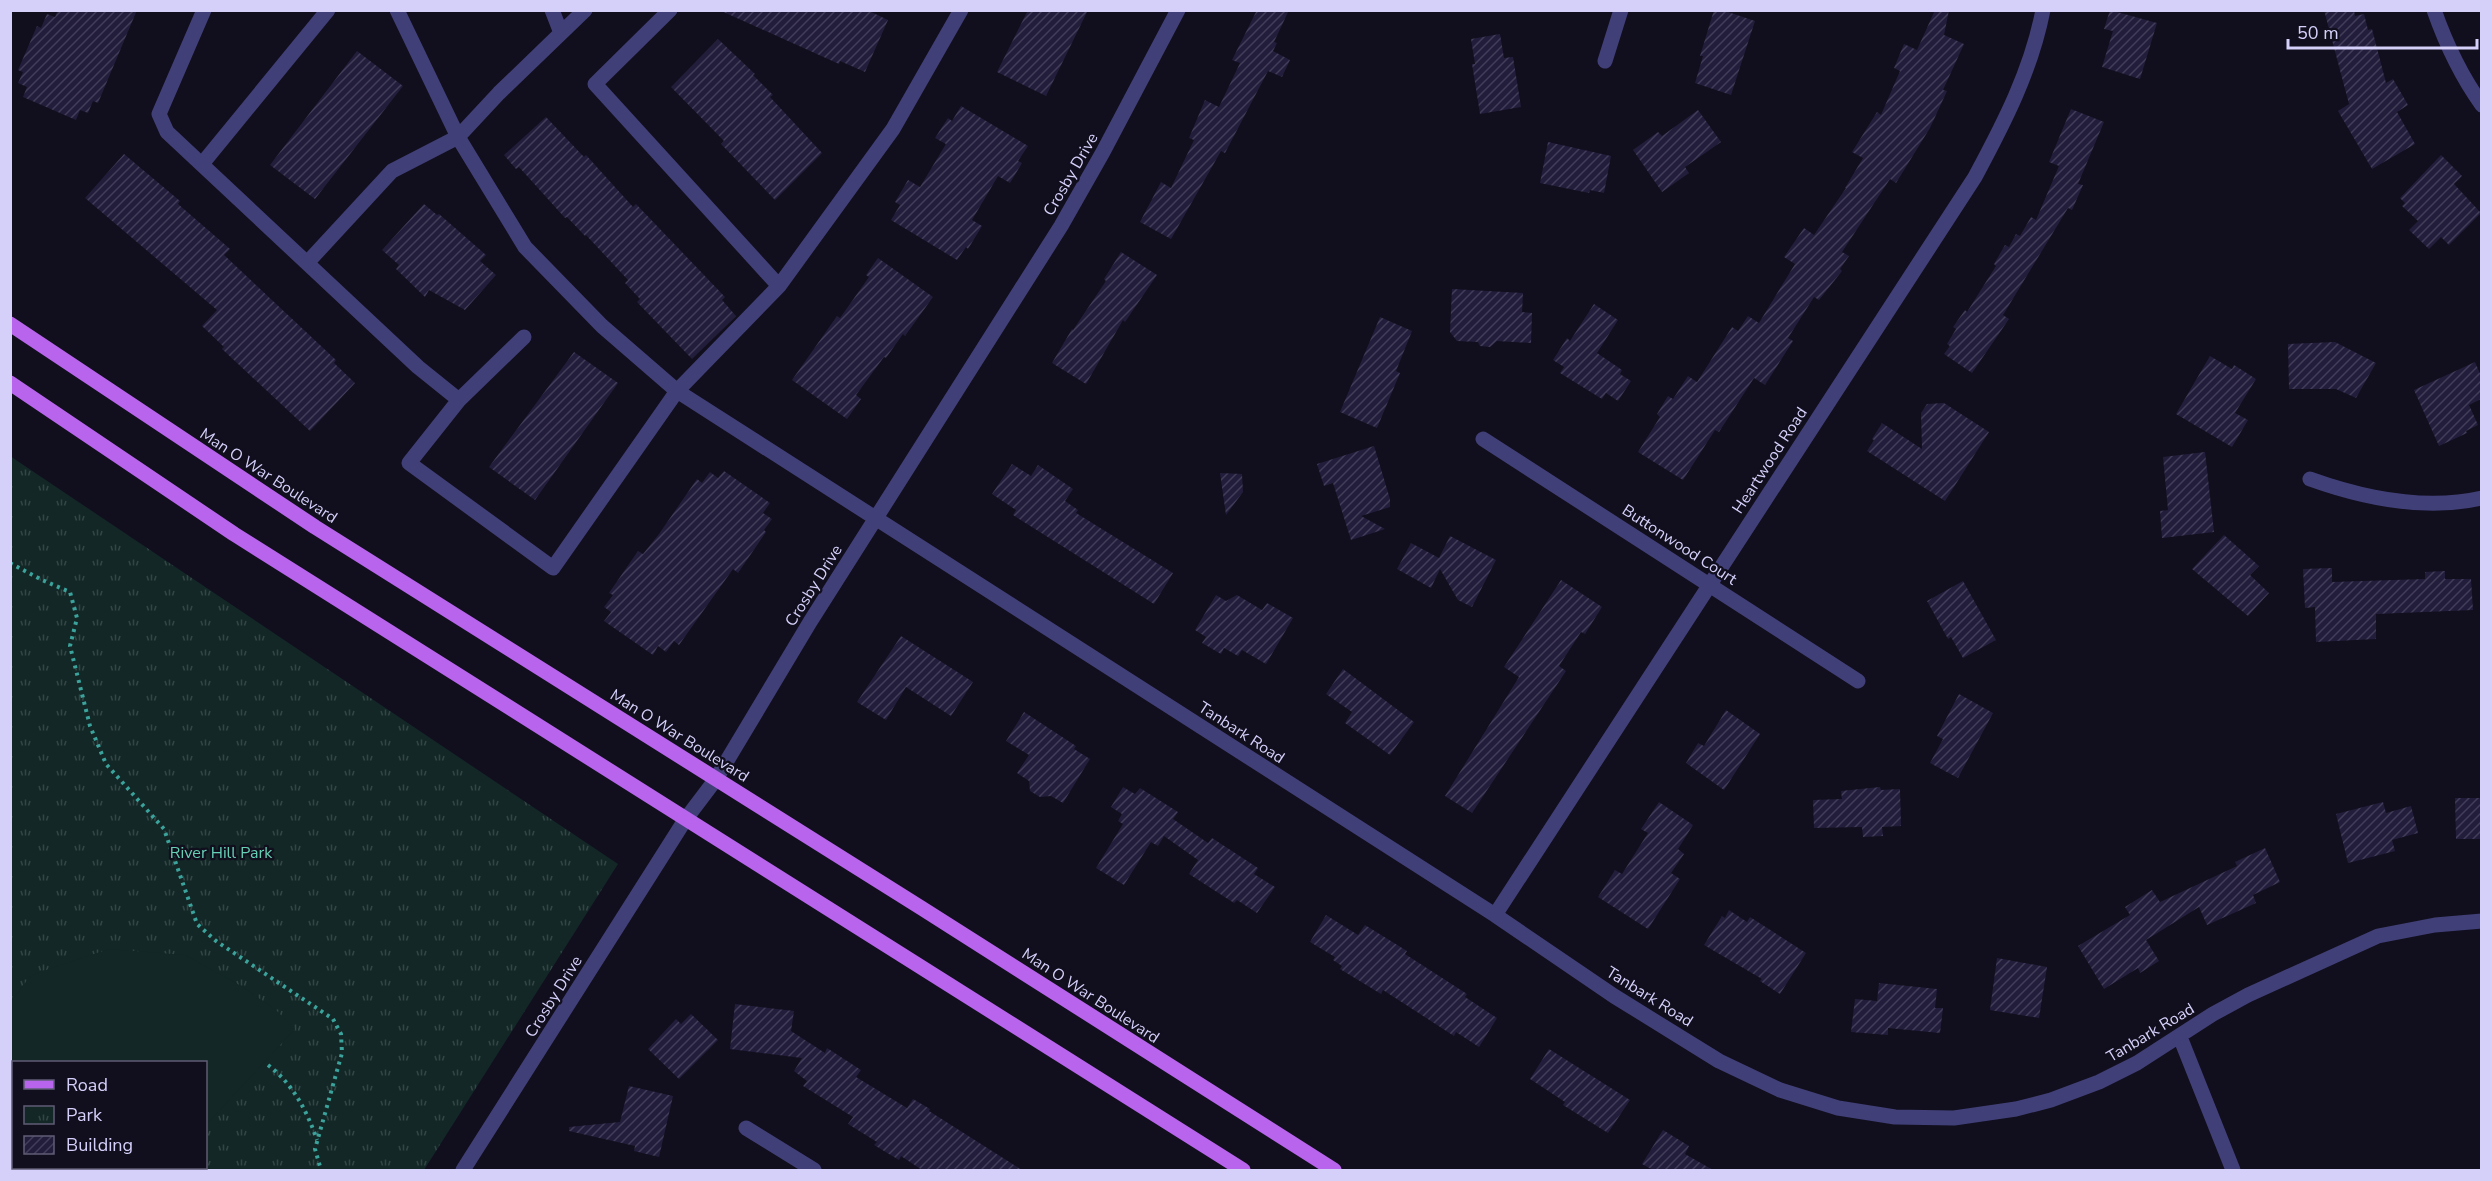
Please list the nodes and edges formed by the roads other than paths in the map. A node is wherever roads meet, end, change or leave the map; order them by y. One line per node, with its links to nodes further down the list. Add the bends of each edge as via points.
1 (204, 10): 16 (street, via 159,114 167,132)
2 (328, 10): 16 (street)
3 (552, 10): 12 (street)
4 (585, 10): 12 (street)
5 (670, 10): 18 (street, via 595,84)
6 (961, 10): 18 (street, via 893,129)
7 (1178, 10): 27 (street, Crosby Drive, via 1061,226)
8 (1621, 10): 13 (street)
9 (2043, 10): 28 (street, Heartwood Road, via 2025,76 1975,177)
10 (2434, 10): 14 (street, via 2460,72)
11 (403, 15): 15 (street, Tanbark Road)
12 (561, 33): 15 (street)
13 (1605, 61)
14 (2481, 105)
15 (458, 137): 17 (street, via 392,171); 22 (street, Tanbark Road, via 525,248 602,326)
16 (202, 164): 17 (street)
17 (308, 263): 23 (street, via 418,367)
18 (779, 286): 22 (street)
19 (10, 324): 30 (main road, Man O War Boulevard, via 305,520)
20 (524, 337): 23 (street)
21 (10, 383): 31 (main road, via 234,534)
22 (676, 391): 23 (street, via 553,568 409,463); 27 (street, Tanbark Road)
23 (459, 400)
24 (1483, 439): 28 (street, Buttonwood Court)
25 (2310, 479): 26 (street, via 2403,502)
26 (2481, 498)
27 (877, 518): 30 (street, Crosby Drive); 32 (street, Tanbark Road)
28 (1710, 585): 29 (street, Buttonwood Court); 32 (street, Heartwood Road)
29 (1858, 681)
30 (716, 779): 31 (street, Crosby Drive); 39 (main road, Man O War Boulevard)
31 (685, 820): 36 (street, Crosby Drive); 38 (main road)
32 (1495, 915): 34 (street, Tanbark Road, via 1719,1061 1780,1090 1838,1108 1895,1117 1954,1118 2016,1109 2099,1082)
33 (2481, 921): 34 (street, Tanbark Road, via 2378,936 2248,995)
34 (2180, 1037): 40 (street)
35 (746, 1128): 37 (street)
36 (463, 1170)
37 (814, 1170)
38 (1243, 1170)
39 (1334, 1170)
40 (2233, 1170)

